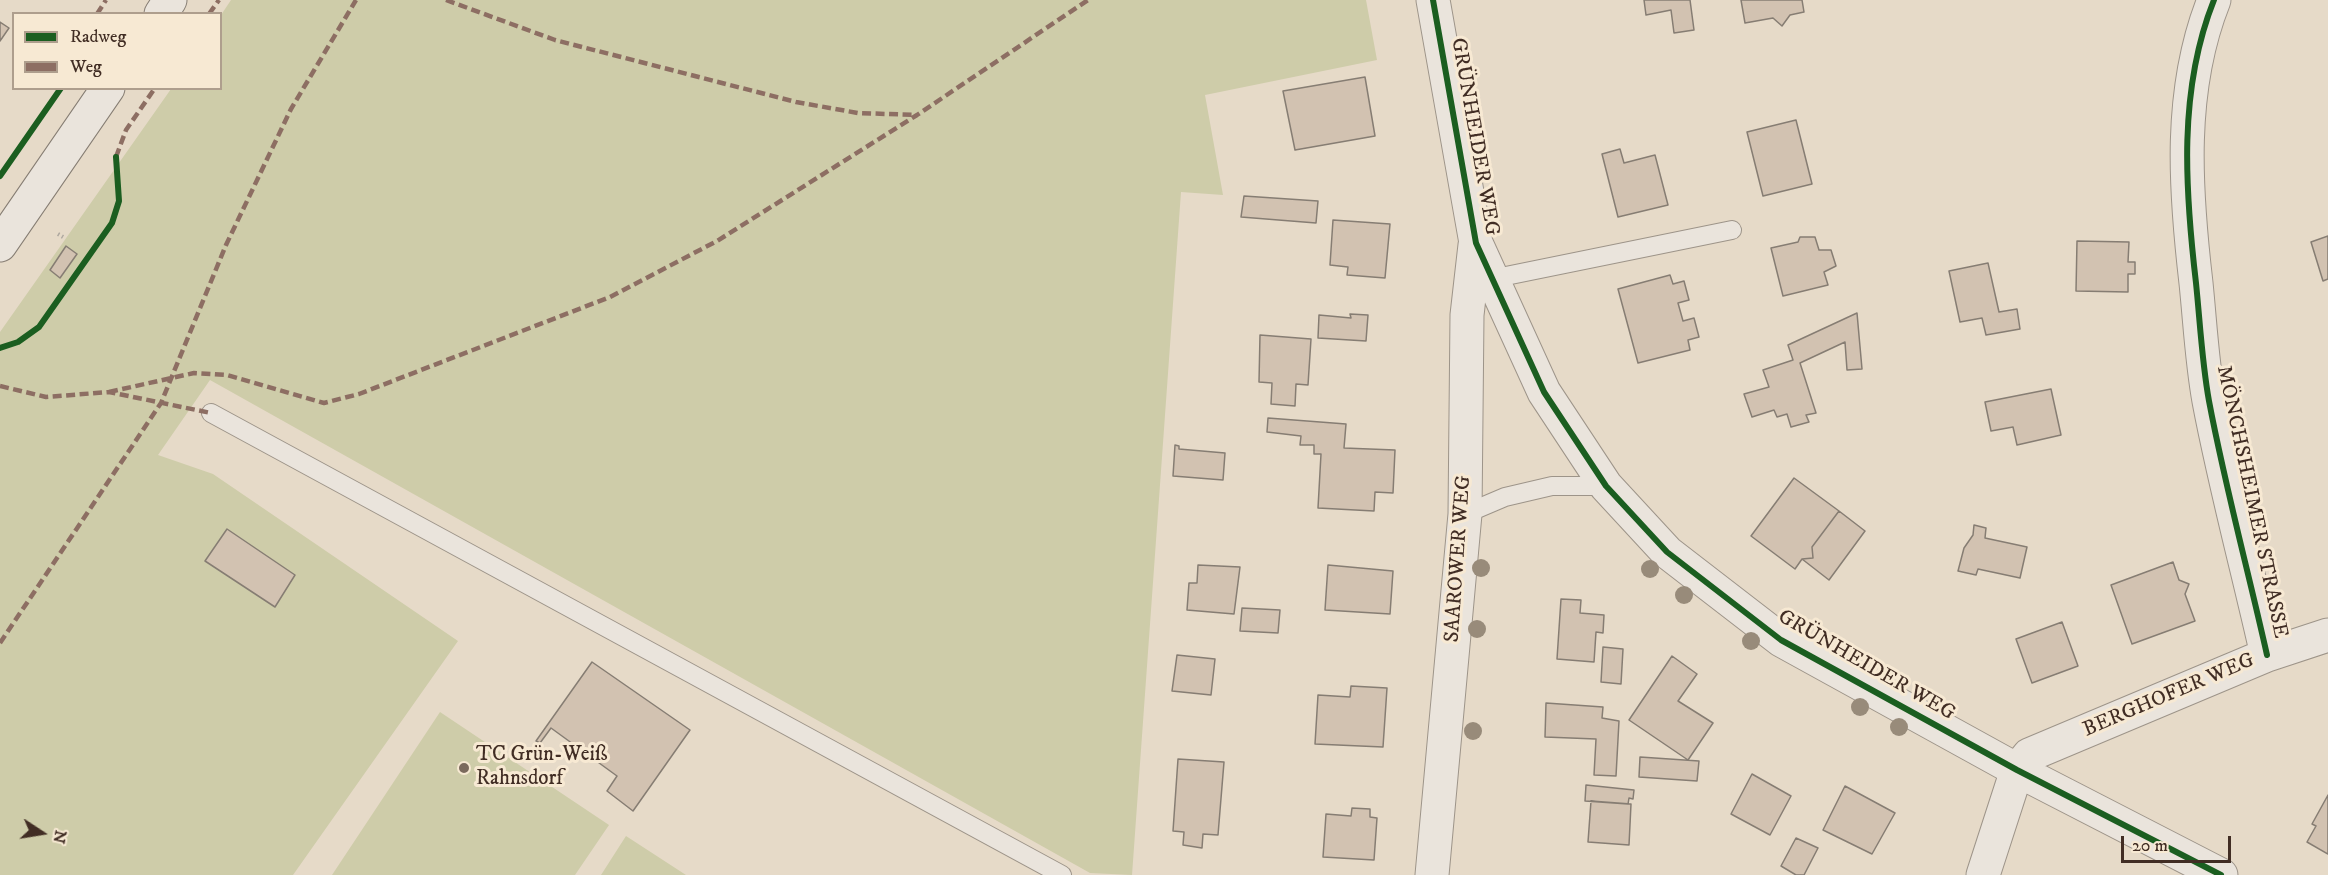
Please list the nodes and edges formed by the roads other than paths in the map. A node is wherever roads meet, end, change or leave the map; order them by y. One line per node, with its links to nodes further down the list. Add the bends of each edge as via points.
1 (1432, 0): 5 (street, GRÜNHEIDER WEG)
2 (2214, 0): 12 (street, MÖNCHSHEIMER STRASSE, via 2201,32 2192,87 2187,212 2209,400)
3 (107, 90): 6 (street)
4 (1732, 230): 7 (lane)
5 (1476, 243): 7 (street, GRÜNHEIDER WEG); 10 (street, SAAROWER WEG, via 1467,315)
6 (0, 245)
7 (1491, 279): 9 (street, GRÜNHEIDER WEG, via 1544,392)
8 (211, 413): 14 (lane)
9 (1606, 486): 10 (lane, via 1552,486 1505,497); 13 (street, GRÜNHEIDER WEG, via 1667,552 1781,639)
10 (1465, 514): 15 (street, SAAROWER WEG)
11 (2328, 635): 12 (street, BERGHOFER WEG)
12 (2267, 655): 13 (street, BERGHOFER WEG, via 2029,755)
13 (2017, 770): 16 (street); 17 (street, GRÜNHEIDER WEG)
14 (1062, 875)
15 (1432, 875)
16 (1983, 875)
17 (2221, 875)

